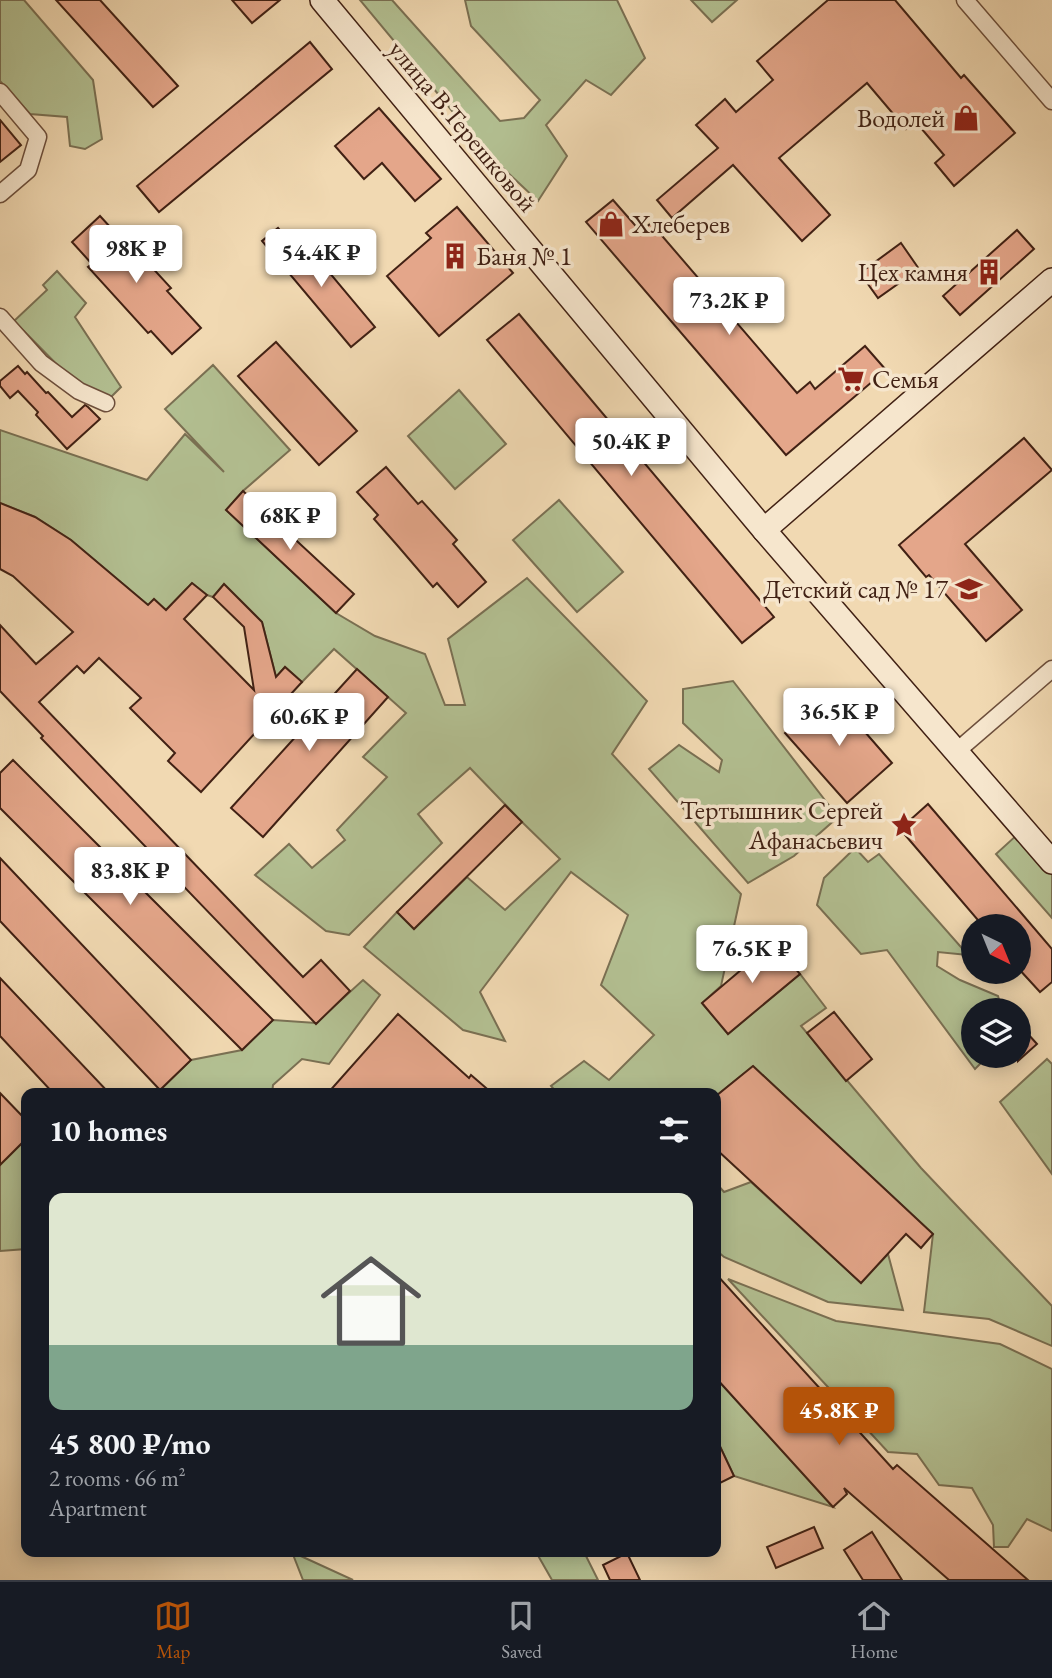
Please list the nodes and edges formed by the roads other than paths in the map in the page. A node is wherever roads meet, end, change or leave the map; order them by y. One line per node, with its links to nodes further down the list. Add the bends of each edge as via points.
1 (322, 0): 9 (main road, улица В.Терешковой)
2 (965, 0): 4 (street)
3 (0, 92): 5 (street, via 38,137 28,170)
4 (1052, 101)
5 (0, 194)
6 (1052, 280): 9 (main road)
7 (0, 317): 8 (street, via 41,363 79,391)
8 (106, 403)
9 (764, 530): 11 (main road, улица В.Терешковой)
10 (1052, 669): 11 (street)
11 (957, 751): 12 (main road, улица В.Терешковой)
12 (1052, 862)

